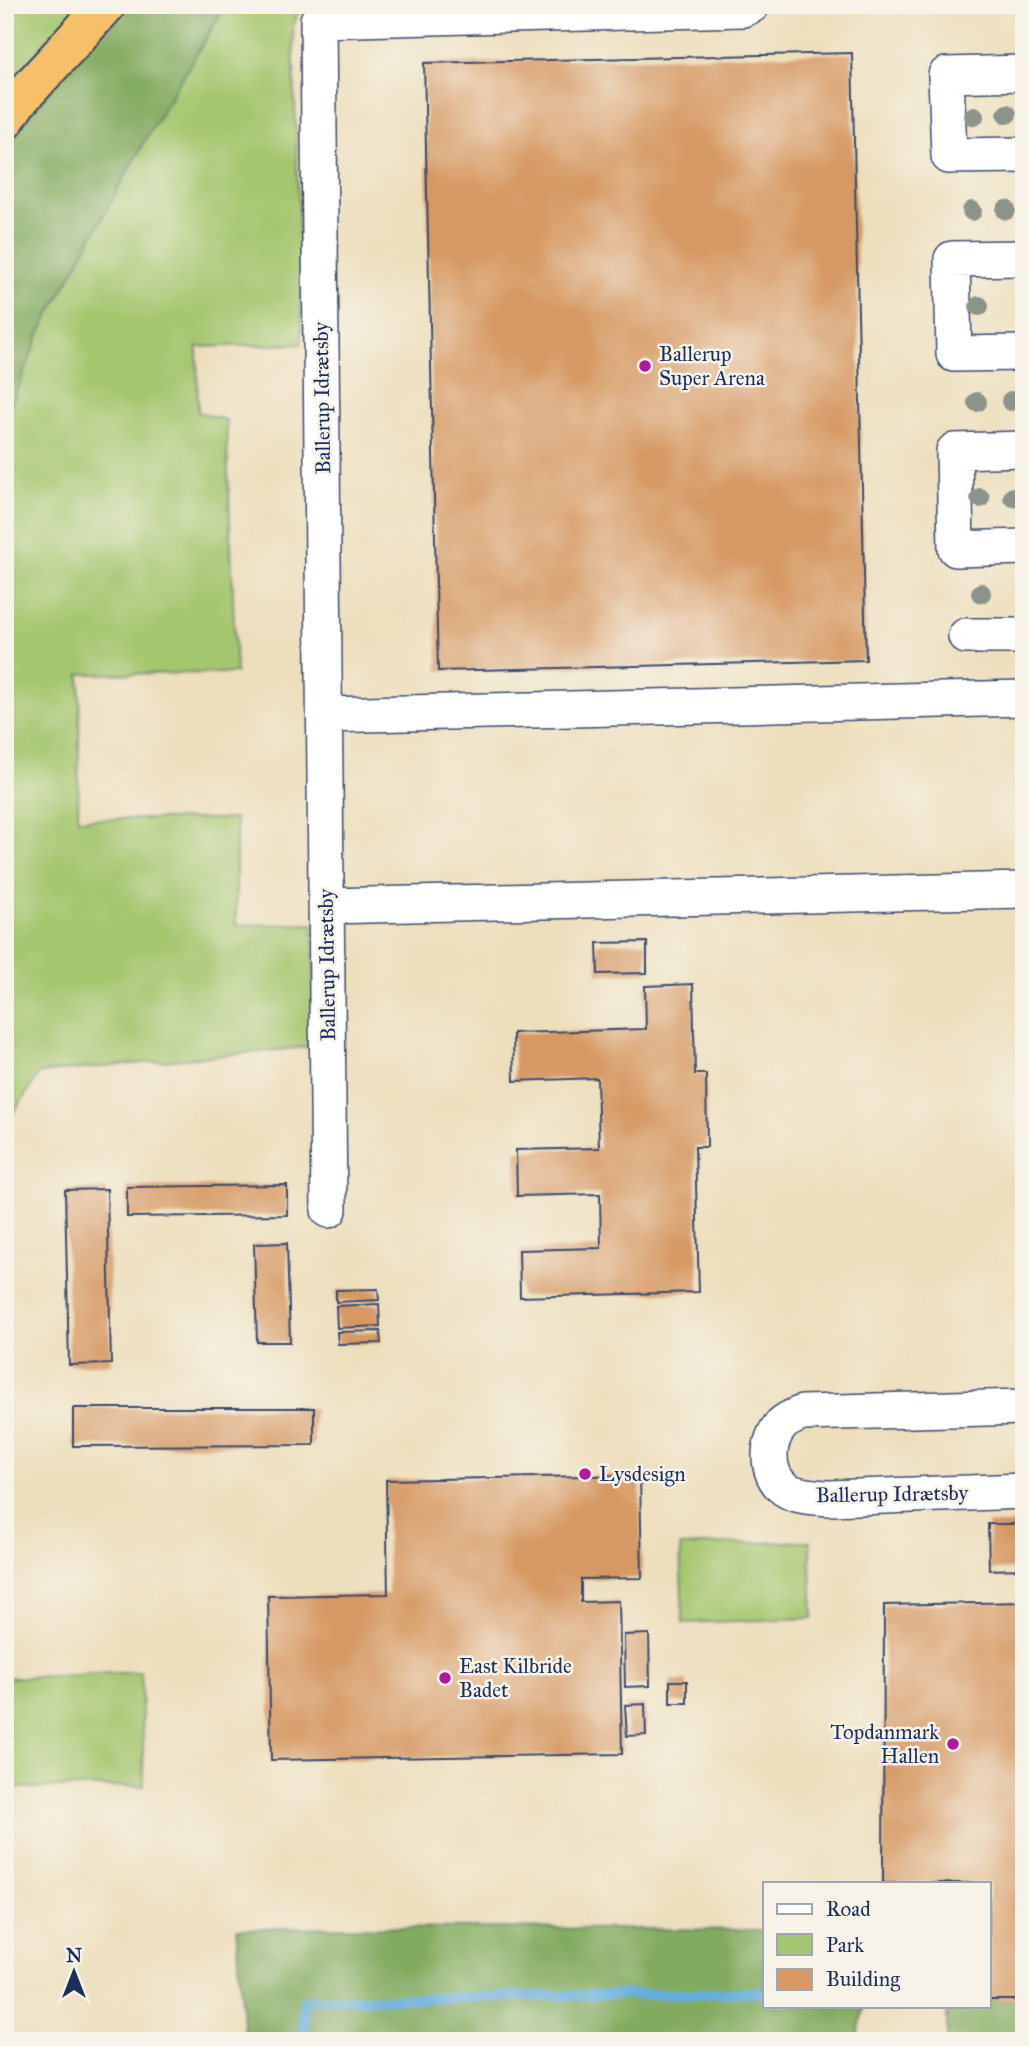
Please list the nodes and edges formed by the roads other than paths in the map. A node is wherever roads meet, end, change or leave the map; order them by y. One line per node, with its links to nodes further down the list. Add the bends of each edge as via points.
1 (106, 5): 4 (highway)
2 (752, 5): 13 (street, Ballerup Idrætsby, via 743,9 318,20)
3 (1024, 73): 5 (street, via 946,75 949,156)
4 (5, 120)
5 (1024, 155)
6 (1024, 258): 7 (street, via 952,259 954,354)
7 (1024, 353)
8 (1024, 449): 9 (street, via 954,451 956,549)
9 (1024, 547)
10 (966, 636): 11 (street)
11 (1024, 636)
12 (1024, 698): 13 (street)
13 (325, 715): 15 (street, Ballerup Idrætsby)
14 (1024, 890): 15 (street)
15 (327, 906): 16 (street, Ballerup Idrætsby)
16 (330, 1210)
17 (1024, 1408): 18 (street, Ballerup Idrætsby, via 802,1413 784,1422 774,1435 769,1455 774,1476 785,1489 805,1496)
18 (1024, 1491)

